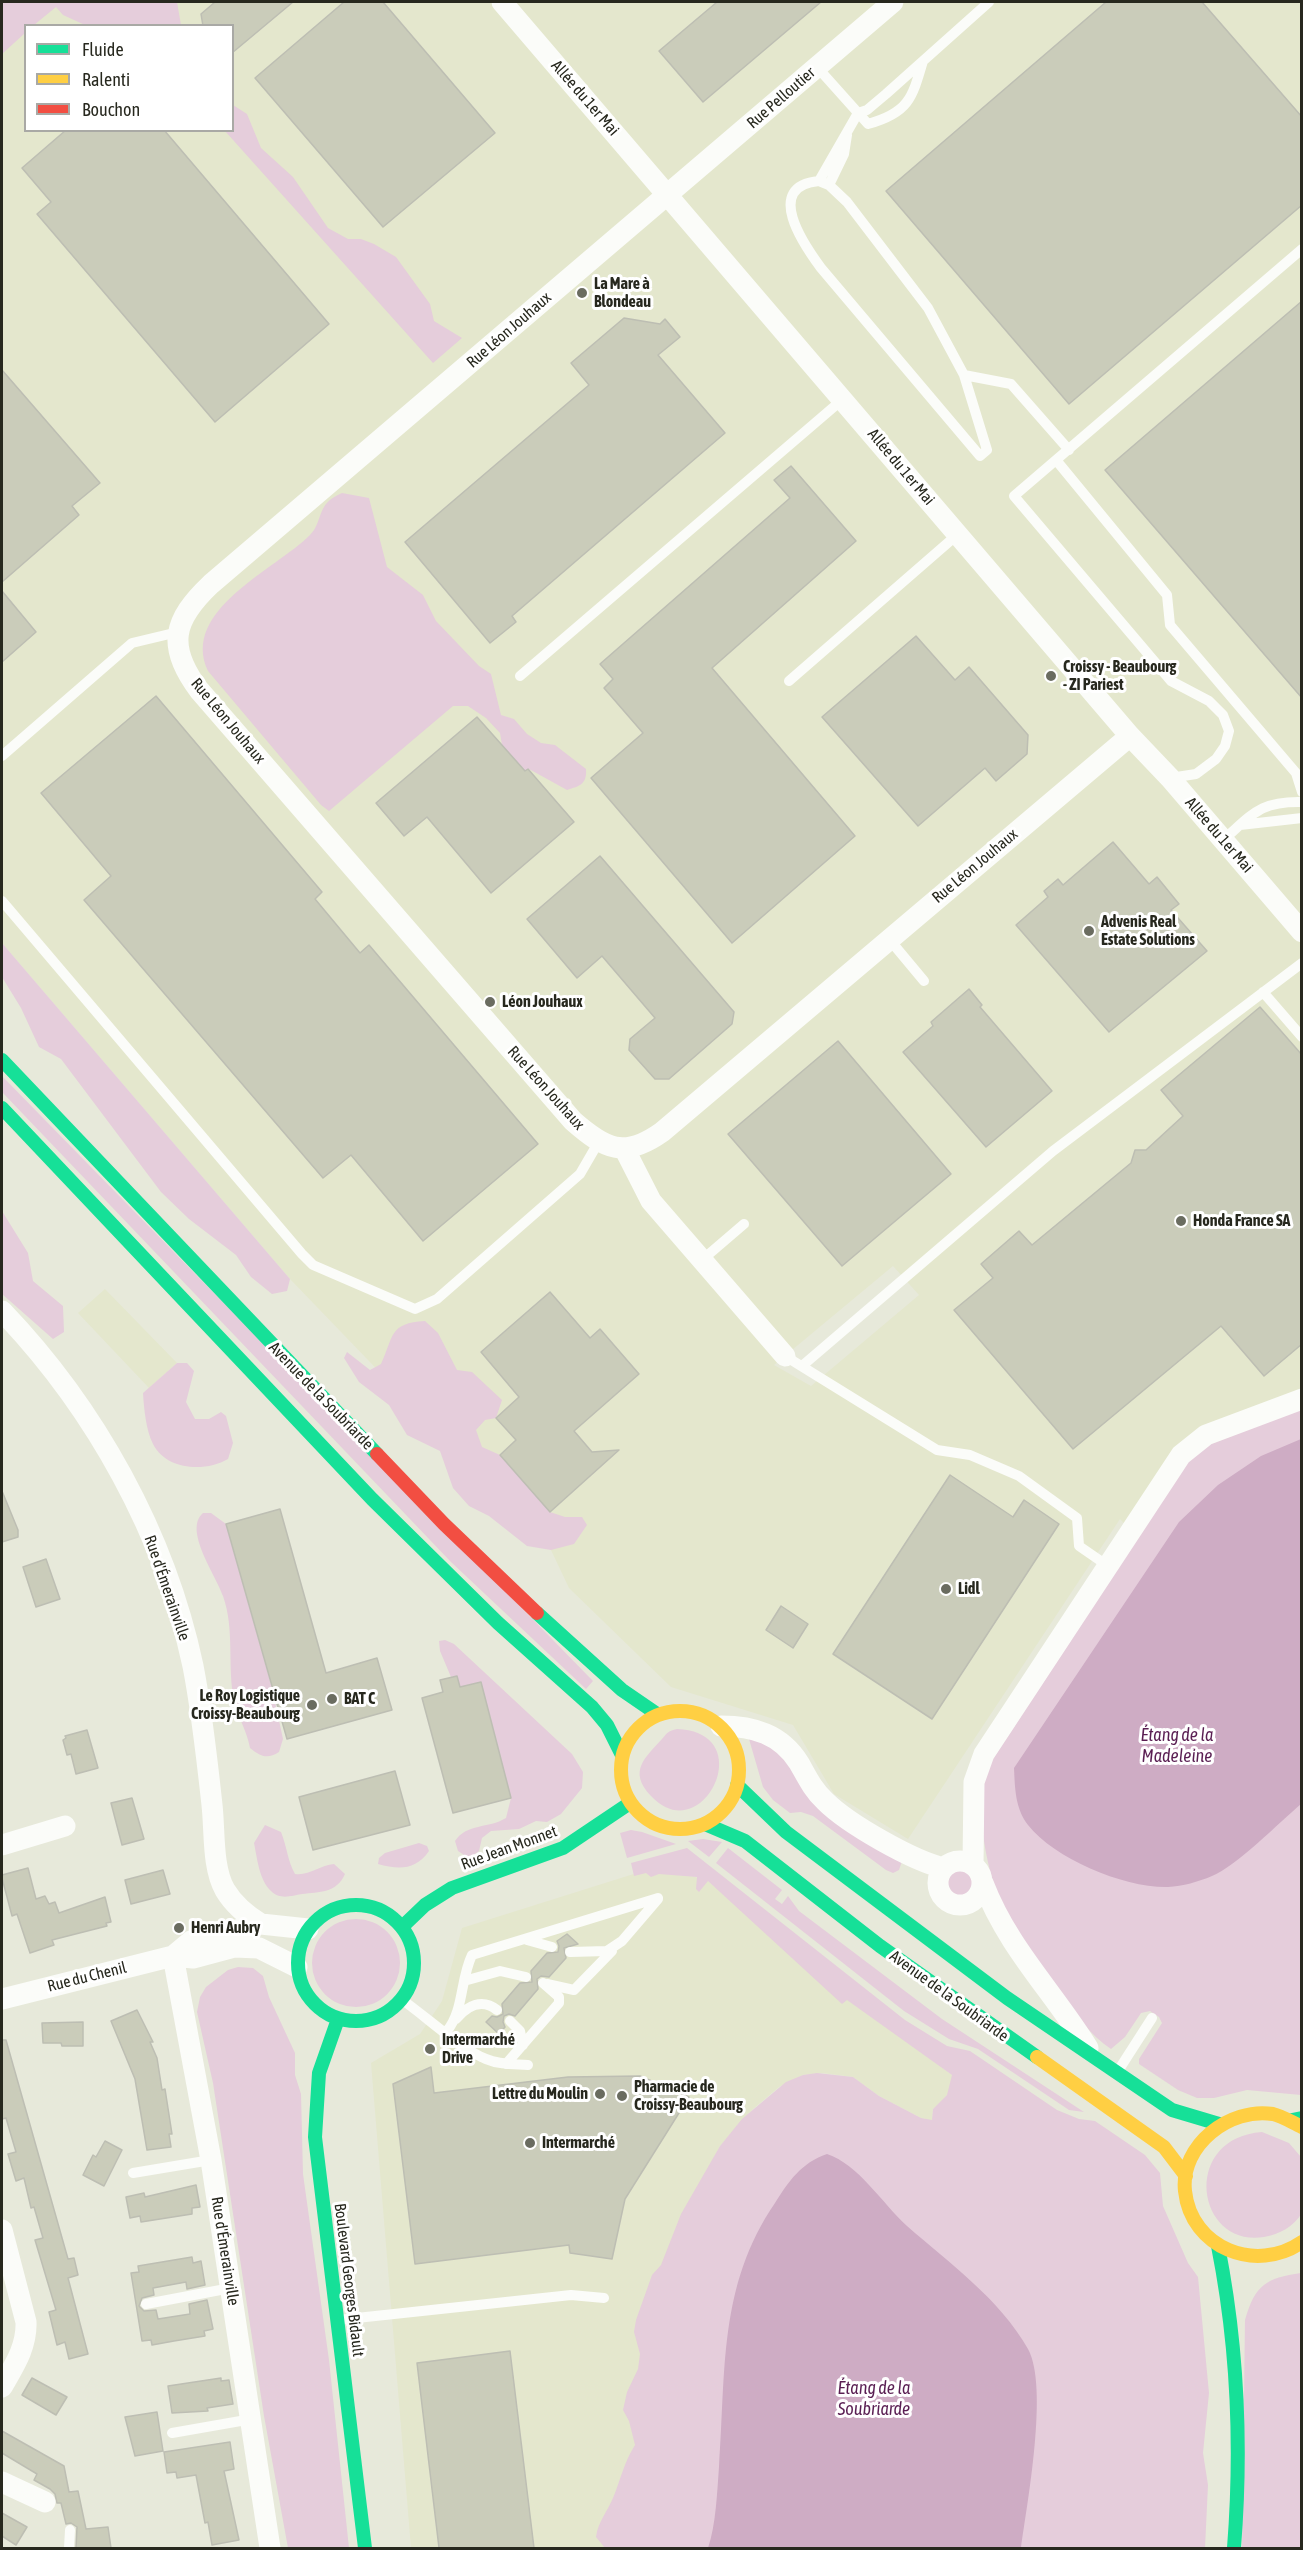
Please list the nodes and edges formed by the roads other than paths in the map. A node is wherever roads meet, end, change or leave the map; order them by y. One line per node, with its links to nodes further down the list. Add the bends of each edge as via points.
1 (502, 2): 8 (street, Allée du 1er Mai)
2 (893, 2): 5 (street, Rue Pelloutier)
3 (989, 2): 4 (lane)
4 (923, 61): 6 (lane, via 867,110); 6 (lane, via 913,97 889,118 867,124)
5 (817, 67): 6 (lane); 8 (street, Rue Pelloutier)
6 (858, 113): 7 (lane, via 847,135 844,154)
7 (824, 183): 10 (lane, via 847,202 911,282); 10 (lane, via 801,186 792,200 793,225 800,239 981,456 987,450)
8 (669, 194): 11 (street, Allée du 1er Mai); 15 (street, Rue Léon Jouhaux, via 211,584 184,613)
9 (1302, 249): 12 (lane)
10 (964, 375): 12 (lane, via 1011,384)
11 (843, 399): 14 (street, Allée du 1er Mai); 16 (lane)
12 (1069, 450): 13 (lane)
13 (1056, 460): 20 (lane, via 1014,496 1171,681 1209,702 1223,715 1229,731 1216,759 1196,774); 21 (lane, via 1167,595 1170,626 1296,773)
14 (958, 534): 17 (lane); 18 (street, Allée du 1er Mai)
15 (177, 632): 19 (lane, via 132,643); 35 (street, Rue Léon Jouhaux, via 184,664 200,690 573,1121)
16 (520, 676)
17 (789, 681)
18 (1130, 736): 20 (street, Allée du 1er Mai); 28 (street, Rue Léon Jouhaux)
19 (2, 756)
20 (1170, 778): 25 (street, Allée du 1er Mai)
21 (1302, 792)
22 (1302, 802): 24 (lane, via 1269,804)
23 (1302, 818): 24 (lane)
24 (1240, 825): 25 (lane)
25 (1223, 840): 27 (street, Allée du 1er Mai)
26 (2, 901): 35 (lane, via 313,1265 415,1308 437,1299 580,1174)
27 (1302, 932)
28 (890, 939): 30 (lane); 36 (street, Rue Léon Jouhaux, via 662,1132 643,1145)
29 (1302, 963): 31 (lane)
30 (924, 981)
31 (1263, 992): 32 (lane); 40 (lane, via 1053,1151)
32 (1302, 1037)
33 (2, 1060): 43 (main road, Avenue de la Soubriarde, via 444,1524 588,1661)
34 (2, 1108): 45 (main road, Avenue de la Soubriarde, via 372,1499 498,1623 592,1707 607,1725)
35 (598, 1143): 36 (street, Rue Léon Jouhaux)
36 (624, 1148): 38 (street, via 651,1201)
37 (744, 1224): 38 (lane)
38 (702, 1260): 40 (street)
39 (2, 1311): 53 (street, Rue d'Émerainville, via 68,1391 100,1438 123,1477 158,1556 192,1664 220,1876)
40 (794, 1361): 42 (lane, via 938,1450 970,1455 1018,1476 1077,1518 1079,1546)
41 (1302, 1399): 42 (street, via 1193,1443)
42 (1108, 1566): 52 (street, via 984,1754 974,1782)
43 (657, 1714): 44 (main road, via 691,1711); 45 (main road, via 641,1724)
44 (721, 1726): 46 (main road, via 735,1747 740,1772); 51 (street, via 752,1728 779,1740 815,1791 835,1810 911,1855)
45 (622, 1755): 47 (main road, via 621,1779)
46 (738, 1785): 48 (main road, via 719,1814); 75 (main road, Avenue de la Soubriarde, via 813,1853)
47 (630, 1803): 48 (main road, via 656,1824 672,1829); 55 (main road, Rue Jean Monnet, via 563,1848 452,1888 425,1905)
48 (705, 1824): 83 (main road, Avenue de la Soubriarde, via 745,1841 943,1992 1152,2138)
49 (65, 1826): 50 (street)
50 (2, 1845)
51 (944, 1868): 52 (street, via 955,1862); 52 (street, via 939,1888 952,1904 973,1901 978,1896)
52 (978, 1874): 75 (street, Avenue de la Soubriarde, via 1000,1925)
53 (236, 1905): 54 (street, Rue d'Émerainville); 58 (street)
54 (261, 1924): 56 (street, Rue du Chenil); 58 (street, Rue du Chenil)
55 (402, 1927): 56 (main road, via 388,1914 370,1906 351,1904 332,1909); 67 (main road, via 412,1944 414,1963 411,1982)
56 (308, 1929): 63 (main road, via 299,1947)
57 (525, 1939): 59 (lane, via 658,1898); 60 (lane); 65 (lane, via 471,1955)
58 (227, 1941): 62 (street, Rue du Chenil, via 193,1958); 63 (street, Rue du Chenil, via 259,1948)
59 (622, 1941): 61 (lane, via 607,1951); 74 (lane, via 574,1990 543,1983 559,1997 559,2003)
60 (552, 1947)
61 (570, 1952)
62 (173, 1956): 66 (street, Rue du Chenil); 81 (street, Rue d'Émerainville)
63 (297, 1967): 70 (main road, via 310,1999)
64 (526, 1977): 65 (lane, via 500,1971)
65 (464, 1981): 71 (lane)
66 (2, 1999)
67 (402, 1999): 70 (main road, via 373,2019); 73 (lane)
68 (497, 2010): 71 (lane, via 482,2003 464,2010)
69 (1152, 2018): 78 (lane)
70 (338, 2019): 90 (main road, Boulevard Georges Bidault, via 319,2073 315,2137)
71 (456, 2020): 73 (lane)
72 (510, 2021): 74 (lane, via 520,2031)
73 (447, 2031): 76 (lane, via 470,2050)
74 (523, 2045): 76 (lane)
75 (1094, 2059): 78 (main road, Avenue de la Soubriarde)
76 (506, 2064): 77 (lane)
77 (528, 2065)
78 (1116, 2073): 80 (main road, Avenue de la Soubriarde, via 1172,2110)
79 (1298, 2122): 80 (main road, via 1255,2112 1236,2115)
80 (1219, 2124): 83 (main road, via 1191,2156)
81 (211, 2160): 82 (lane); 87 (street, Rue d'Émerainville)
82 (134, 2173)
83 (1186, 2176): 85 (main road, via 1192,2216)
84 (2, 2237): 91 (street, via 27,2332)
85 (1218, 2246): 86 (main road, via 1236,2255 1256,2258); 100 (main road, via 1233,2315 1239,2386 1240,2490)
86 (1299, 2246)
87 (231, 2288): 89 (lane); 92 (street, Rue d'Émerainville)
88 (604, 2298): 90 (lane, via 571,2295)
89 (146, 2304)
90 (338, 2320): 99 (main road, Boulevard Georges Bidault)
91 (2, 2387)
92 (252, 2419): 93 (lane); 98 (street, Rue d'Émerainville)
93 (172, 2433)
94 (2, 2481): 95 (street)
95 (45, 2502)
96 (70, 2530): 97 (lane)
97 (69, 2548)
98 (270, 2548)
99 (365, 2548)
100 (1233, 2548)

